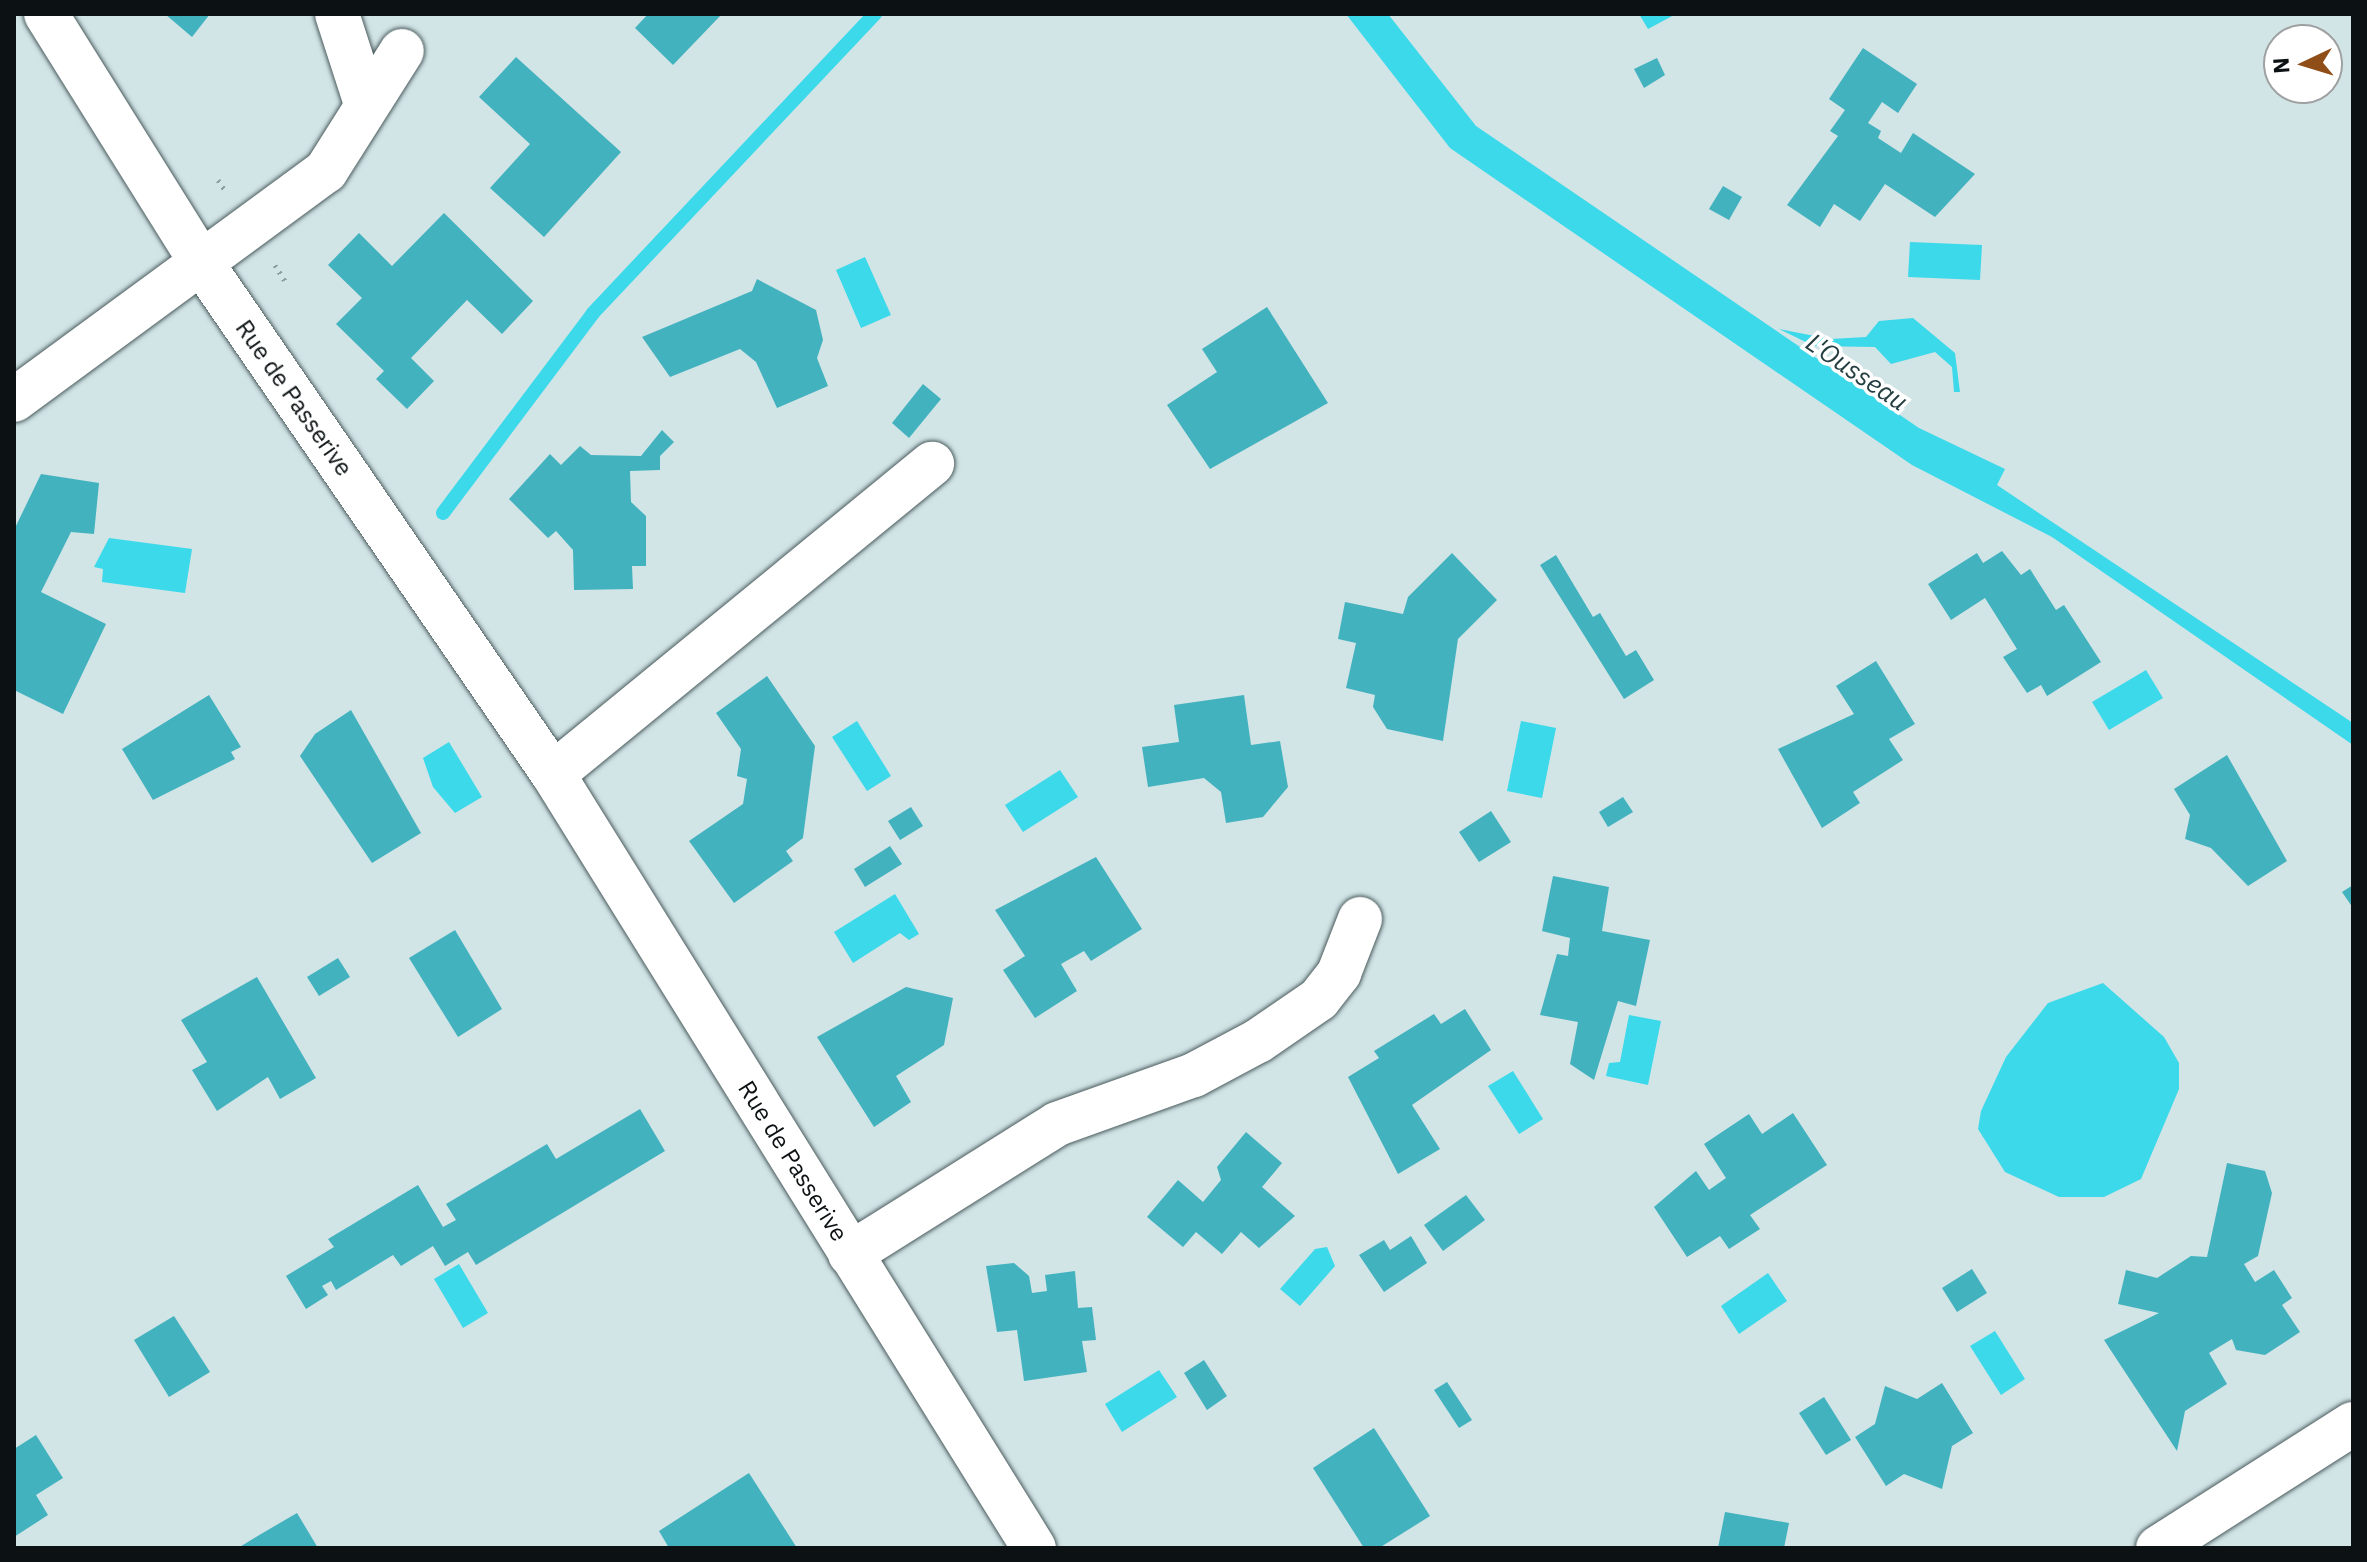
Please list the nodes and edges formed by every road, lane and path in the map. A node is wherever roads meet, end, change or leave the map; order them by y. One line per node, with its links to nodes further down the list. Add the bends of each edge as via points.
1 (46, 14): 5 (street, Rue de Passerive)
2 (337, 14): 4 (street)
3 (402, 51): 4 (street)
4 (366, 104): 5 (street, via 326,171)
5 (203, 265): 6 (street); 8 (street, Rue de Passerive)
6 (14, 400)
7 (932, 464): 8 (street)
8 (553, 774): 10 (street, Rue de Passerive)
9 (1360, 919): 10 (street, via 1339,973 1319,999 1258,1041 1194,1075 1057,1124)
10 (850, 1254): 12 (street, Rue de Passerive)
11 (2353, 1424): 13 (street)
12 (1034, 1548)
13 (2158, 1548)

